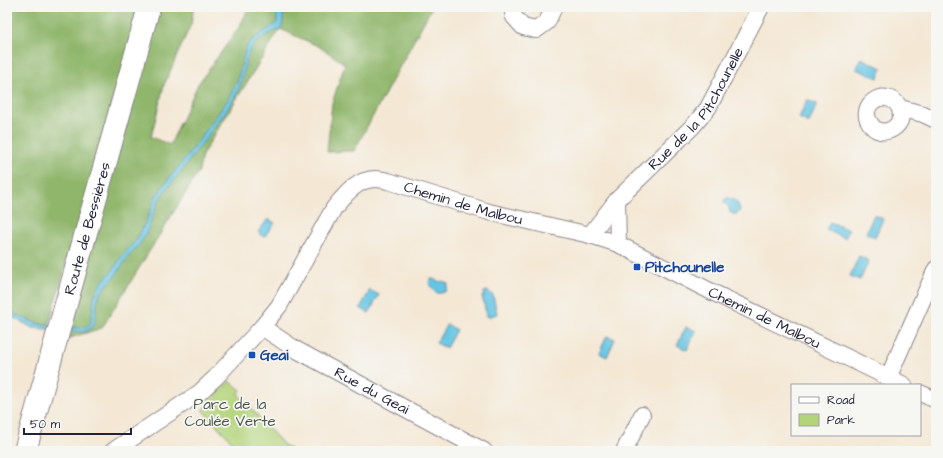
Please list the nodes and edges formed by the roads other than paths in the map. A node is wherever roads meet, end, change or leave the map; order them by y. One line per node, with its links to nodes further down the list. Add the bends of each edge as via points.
1 (149, 7): 17 (main road, Route de Bessières)
2 (512, 7): 3 (street, via 514,17 523,28 536,30 547,22)
3 (554, 7)
4 (761, 7): 7 (street, Rue de la Pitchounelle, via 708,108)
5 (900, 108): 6 (street)
6 (936, 120)
7 (617, 200): 8 (street, Rue de la Pitchounelle); 9 (street)
8 (590, 235): 9 (street, Chemin de Malbou); 11 (street, Chemin de Malbou, via 489,212 374,179 355,186 334,208 279,306)
9 (618, 244): 12 (street, Chemin de Malbou)
10 (936, 269): 12 (street)
11 (262, 327): 18 (street, Chemin de Malbou, via 199,393); 19 (street, Rue du Geai, via 295,349)
12 (888, 378): 13 (street, Chemin de Malbou)
13 (902, 384)
14 (921, 392): 15 (street)
15 (936, 400)
16 (642, 416): 20 (street)
17 (25, 451)
18 (113, 451)
19 (484, 451)
20 (624, 451)

